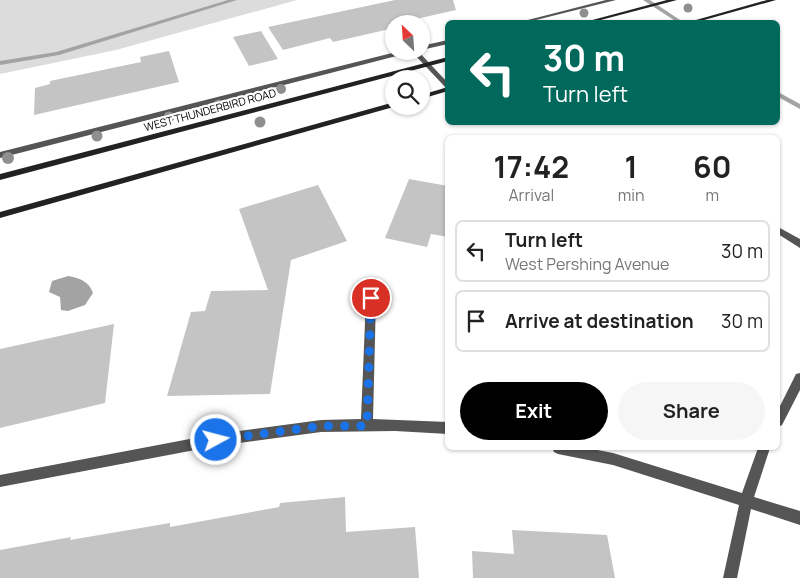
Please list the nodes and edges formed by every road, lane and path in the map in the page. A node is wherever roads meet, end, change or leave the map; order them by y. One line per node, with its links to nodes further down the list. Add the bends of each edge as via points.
1 (613, 0): 4 (street)
2 (674, 0): 5 (main road)
3 (772, 0): 6 (main road)
4 (531, 20)
5 (596, 20)
6 (699, 20)
7 (445, 43): 8 (street)
8 (430, 46)
9 (385, 57): 17 (street, WEST THUNDERBIRD ROAD)
10 (422, 60): 12 (street)
11 (445, 60): 12 (main road, WEST THUNDERBIRD ROAD)
12 (426, 64): 13 (street); 18 (main road, WEST THUNDERBIRD ROAD)
13 (445, 86)
14 (445, 90): 15 (main road)
15 (430, 94)
16 (385, 108): 19 (main road)
17 (0, 155)
18 (0, 177)
19 (0, 215)
20 (780, 231): 21 (street)
21 (800, 244)
22 (371, 298): 25 (street)
23 (800, 378): 24 (street)
24 (780, 416)
25 (367, 426): 26 (street); 29 (street, via 321,426 216,440)
26 (445, 428)
27 (568, 450): 30 (street, via 613,459)
28 (763, 450): 30 (street)
29 (0, 481)
30 (746, 502): 31 (street); 32 (street)
31 (800, 518)
32 (730, 578)

